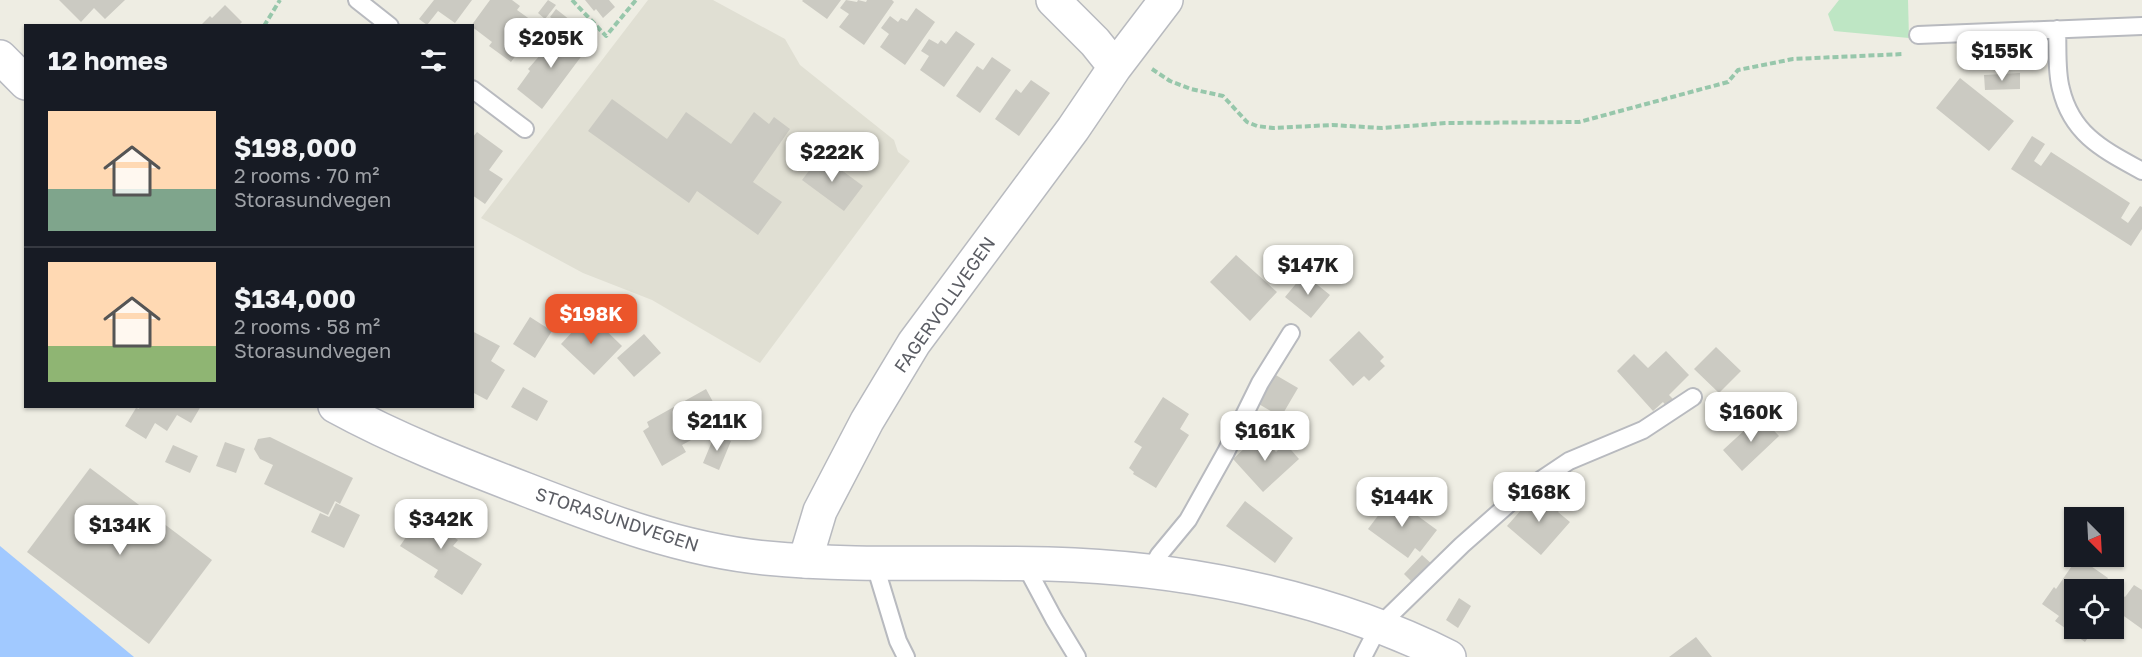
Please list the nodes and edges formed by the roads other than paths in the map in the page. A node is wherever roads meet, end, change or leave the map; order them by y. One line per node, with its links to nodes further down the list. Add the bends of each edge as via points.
1 (357, 0): 4 (lane)
2 (1053, 0): 9 (main road, via 1095,42)
3 (1166, 0): 9 (main road, FAGERVOLLVEGEN)
4 (387, 24)
5 (2142, 26): 6 (lane)
6 (2057, 29): 7 (lane); 13 (lane, via 2060,88 2069,113 2086,137)
7 (1917, 34)
8 (0, 57): 10 (main road)
9 (1121, 60): 17 (main road, FAGERVOLLVEGEN, via 914,343 820,511)
10 (24, 80)
11 (474, 91): 12 (lane)
12 (525, 129)
13 (2142, 171)
14 (1291, 333): 20 (lane, via 1260,382 1188,520)
15 (1693, 397): 21 (lane, via 1643,430 1569,461 1521,493)
16 (339, 408): 17 (main road, STORASUNDVEGEN, via 444,458 649,534 722,552)
17 (805, 561): 18 (main road, STORASUNDVEGEN)
18 (874, 562): 19 (main road, STORASUNDVEGEN); 22 (lane)
19 (1024, 563): 20 (main road, STORASUNDVEGEN); 23 (lane)
20 (1150, 571): 21 (main road, STORASUNDVEGEN, via 1265,592)
21 (1379, 626): 24 (lane); 25 (main road, STORASUNDVEGEN)
22 (906, 657)
23 (1077, 657)
24 (1363, 657)
25 (1449, 657)

